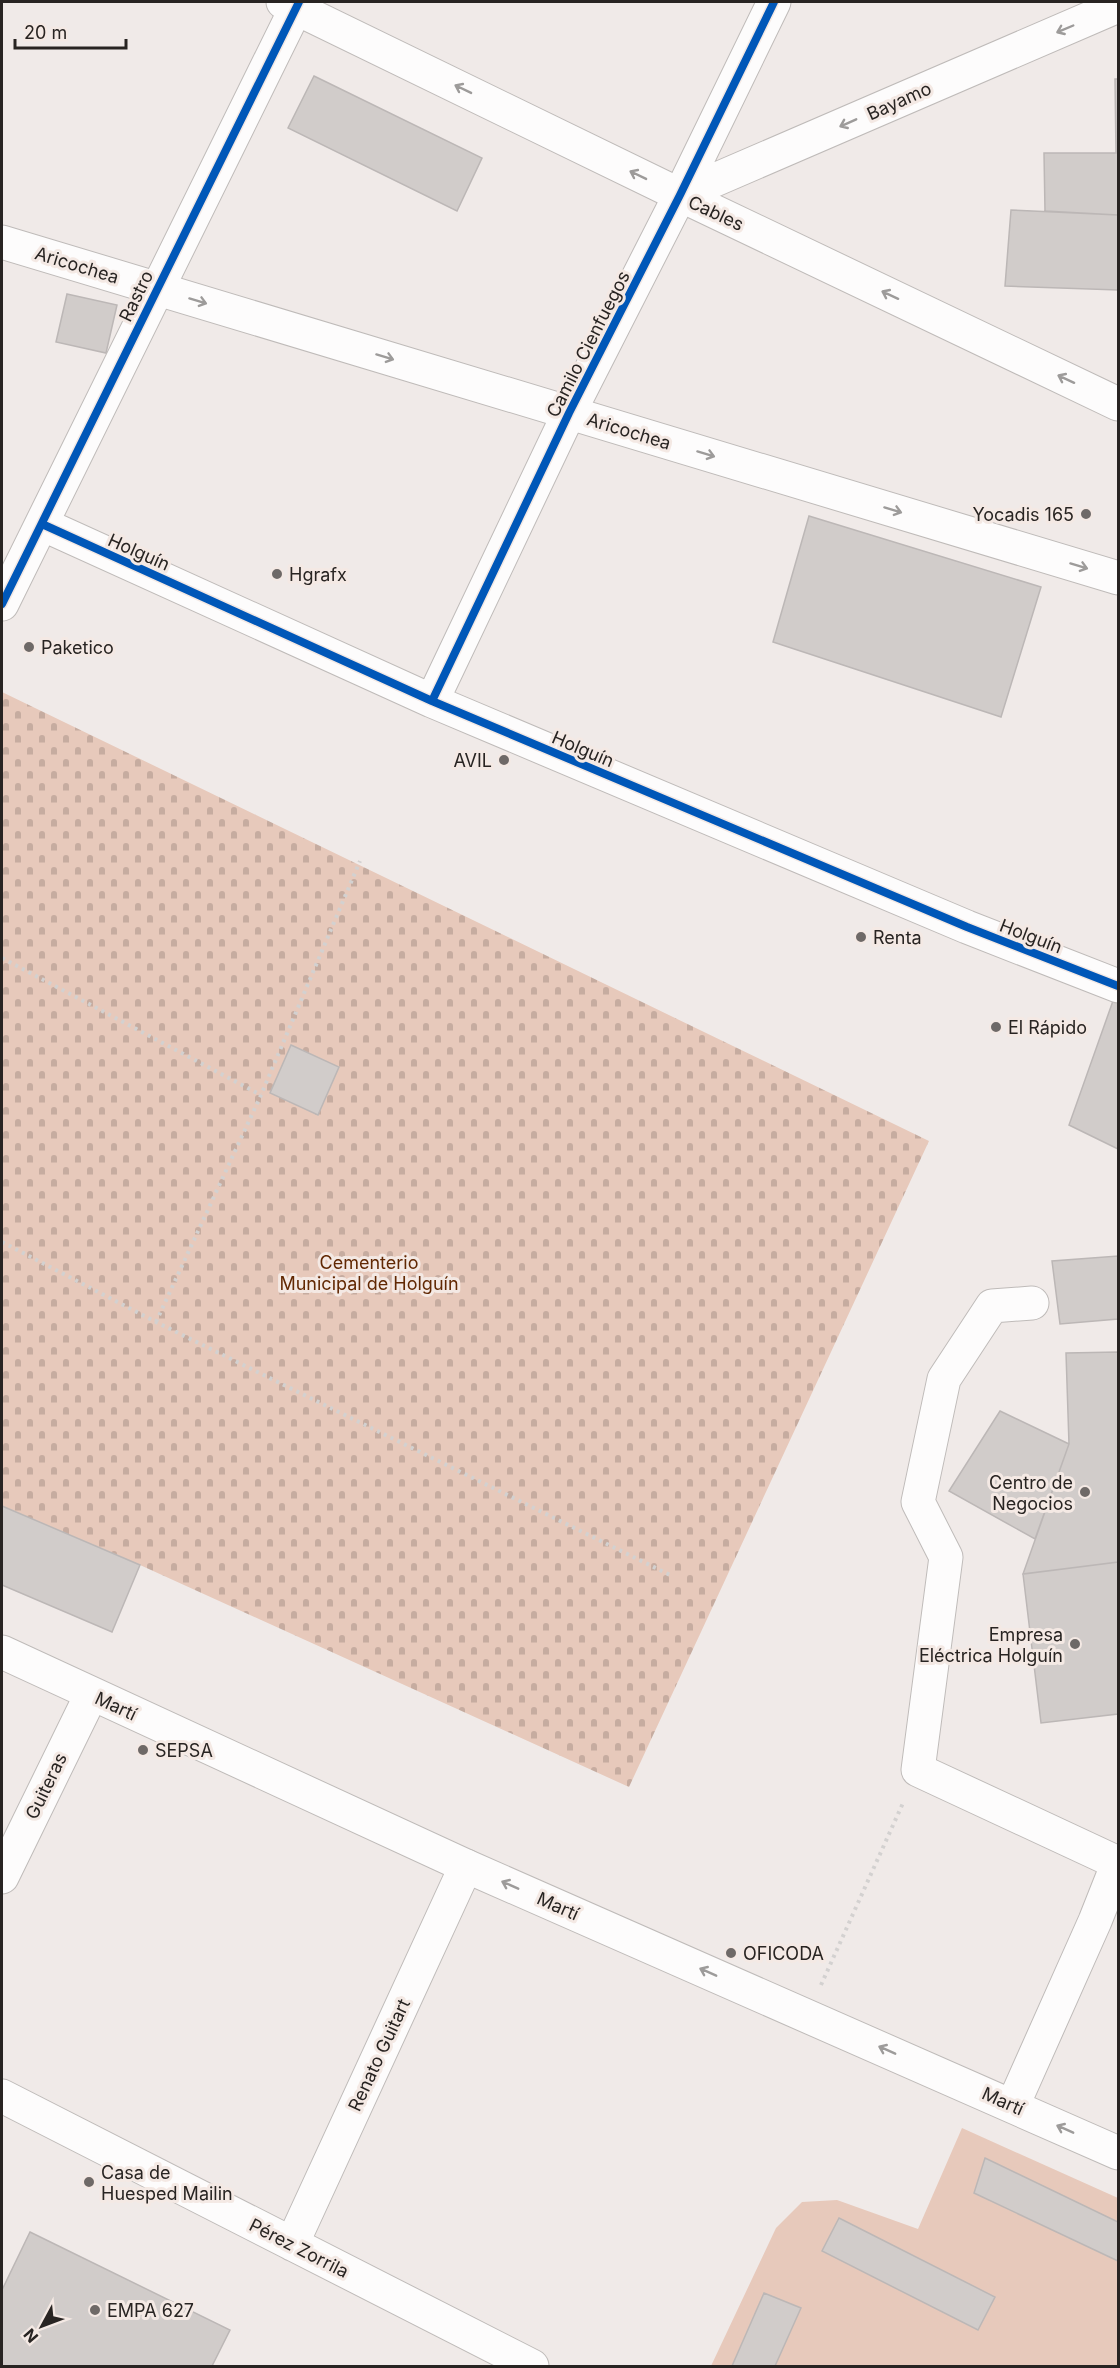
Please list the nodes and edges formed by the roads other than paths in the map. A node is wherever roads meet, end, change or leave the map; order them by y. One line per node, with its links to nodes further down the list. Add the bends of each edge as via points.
1 (774, 2): 4 (street, Camilo Cienfuegos)
2 (293, 4): 4 (street, Cables, one-way to 2); 6 (street, Rastro)
3 (1119, 6): 4 (street, Bayamo, one-way to 4)
4 (680, 195): 7 (street, Cables, one-way to 4); 8 (street, Camilo Cienfuegos)
5 (2, 242): 6 (street, Aricochea)
6 (156, 289): 8 (street, Aricochea, one-way to 8); 9 (street, Rastro)
7 (1119, 404)
8 (569, 412): 10 (street, Aricochea, one-way to 10); 12 (street, Camilo Cienfuegos)
9 (42, 524): 11 (street, Rastro); 12 (street, Holguín)
10 (1119, 578)
11 (2, 603)
12 (432, 701): 13 (street, Holguín, via 967,927)
13 (1119, 986)
14 (1032, 1303): 20 (street, via 992,1306 944,1379 918,1502 946,1557 918,1770 1118,1863)
15 (2, 1652): 16 (street, Martí)
16 (92, 1695): 17 (street, Martí); 18 (street, Guiteras)
17 (466, 1866): 20 (street, Martí, one-way to 17); 22 (street, Renato Guitart)
18 (2, 1877)
19 (2, 2096): 22 (street, Pérez Zorrila)
20 (1013, 2105): 21 (street, Martí, one-way to 20)
21 (1119, 2153)
22 (292, 2244): 23 (street, Pérez Zorrila)
23 (532, 2367)

